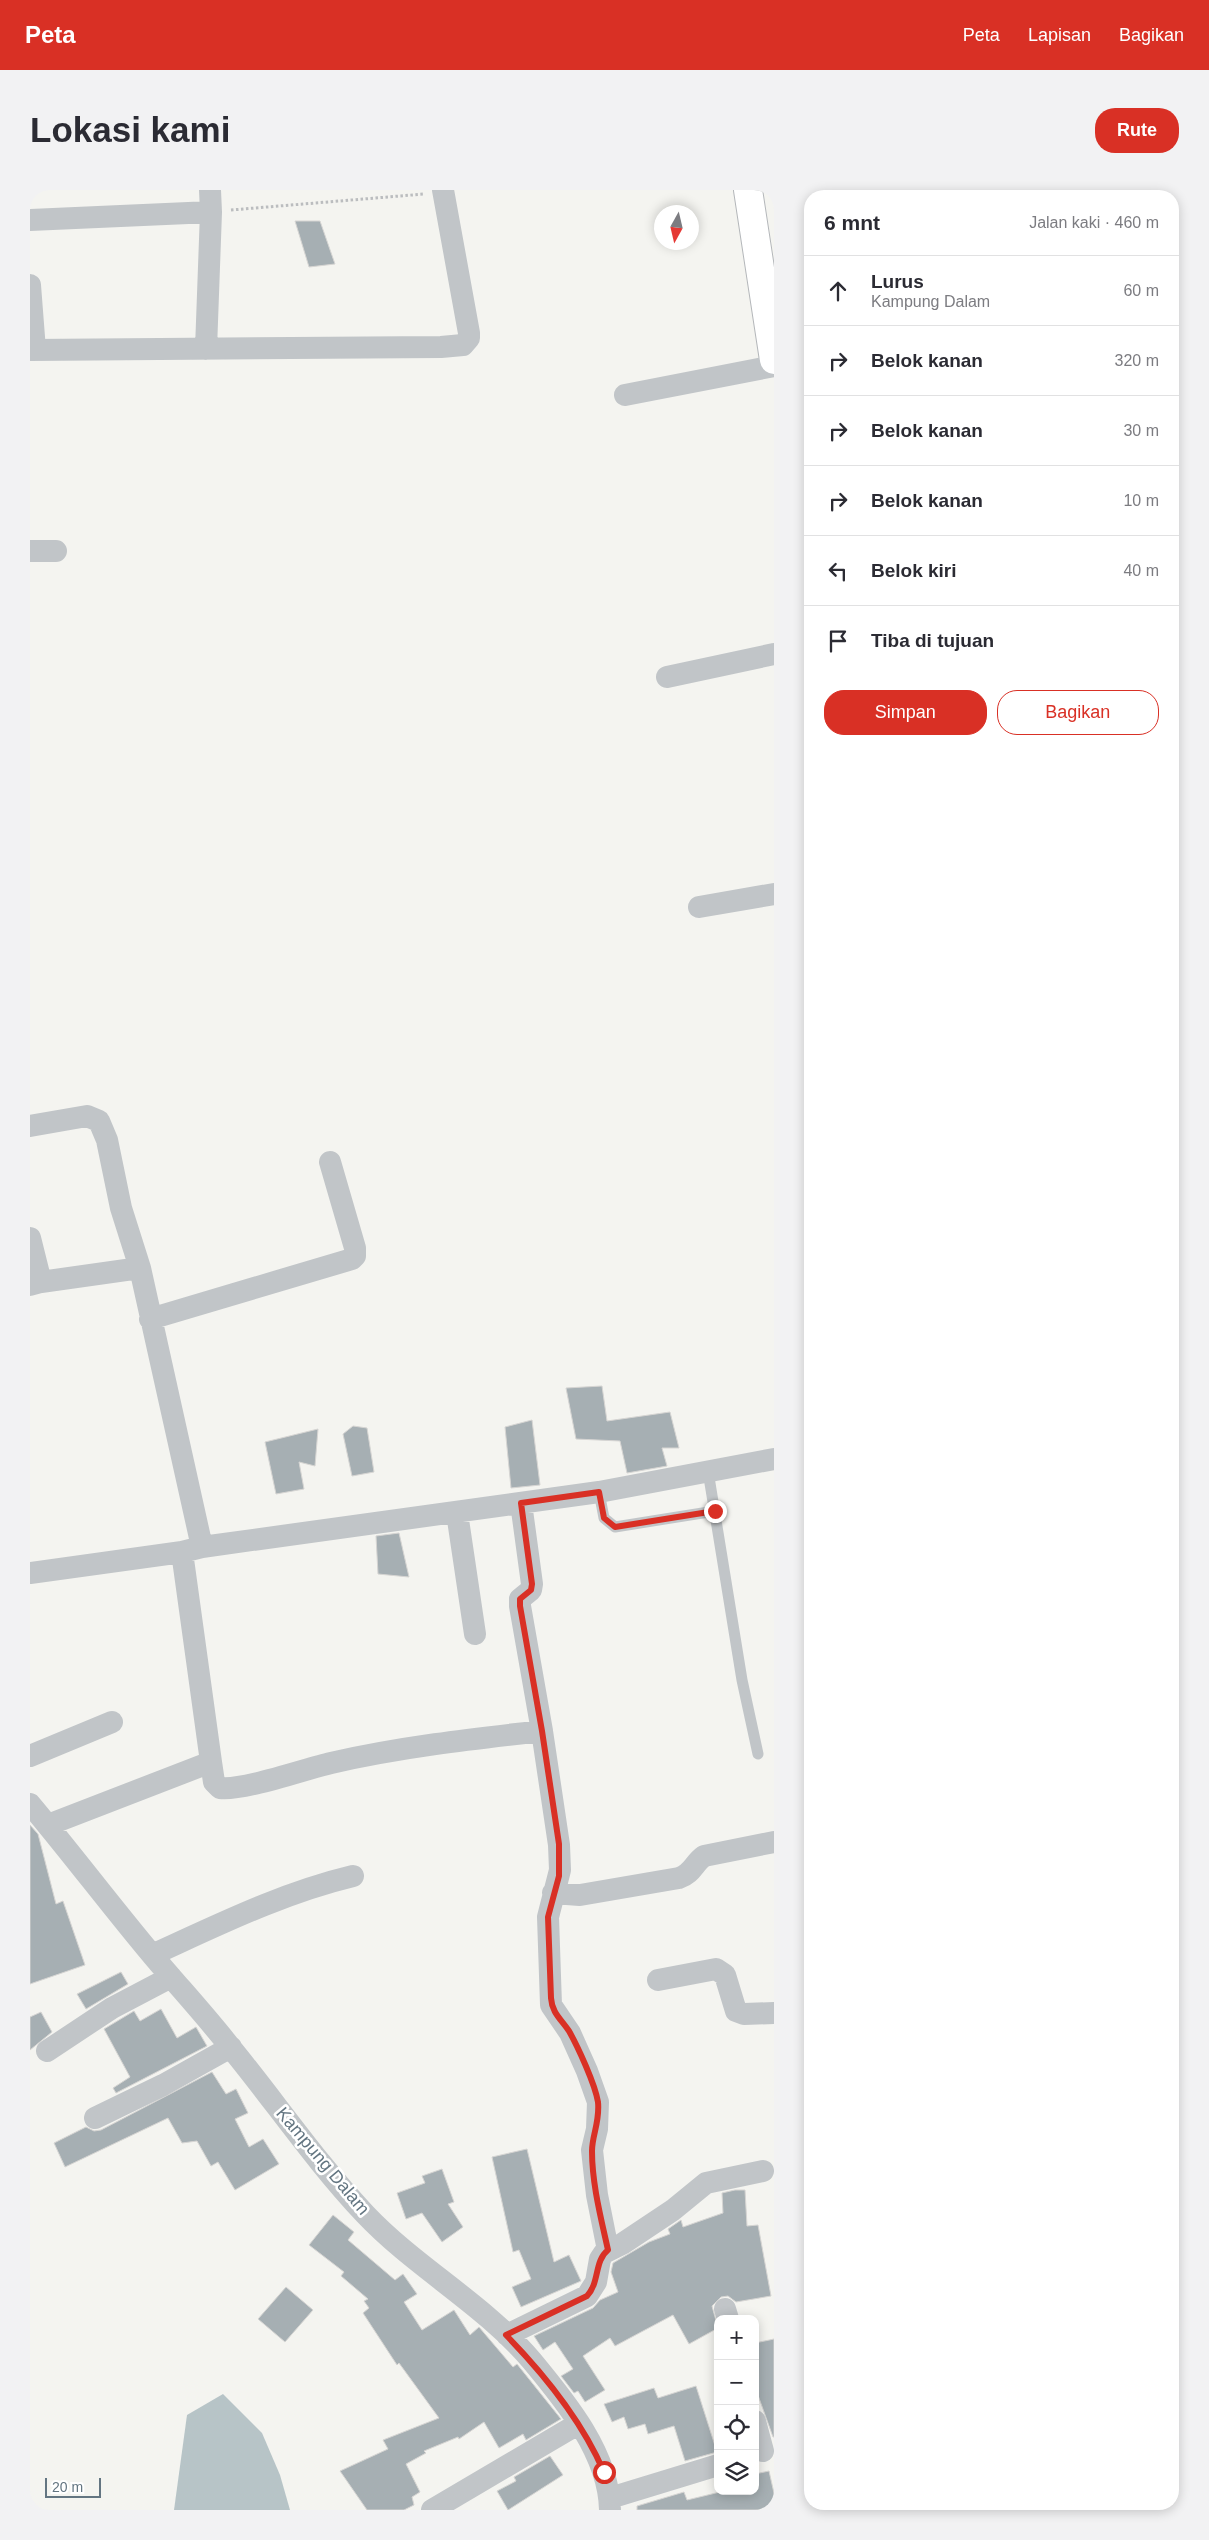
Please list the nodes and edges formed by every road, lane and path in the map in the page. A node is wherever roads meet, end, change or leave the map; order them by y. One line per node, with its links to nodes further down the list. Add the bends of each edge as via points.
1 (748, 190): 8 (highway)
2 (443, 191): 3 (path); 6 (street, via 469,333 463,345)
3 (210, 201): 4 (street); 6 (street)
4 (30, 220)
5 (30, 285): 7 (street)
6 (206, 349): 7 (street)
7 (32, 350)
8 (774, 360)
9 (774, 366): 10 (street)
10 (625, 395)
11 (30, 551): 12 (street)
12 (56, 552)
13 (774, 654): 14 (street)
14 (668, 677)
15 (774, 894): 16 (street)
16 (699, 907)
17 (30, 1126): 20 (street, via 87,1116 99,1122)
18 (330, 1162): 22 (street, via 355,1248 352,1259)
19 (30, 1238): 21 (street)
20 (140, 1268): 21 (street); 22 (street)
21 (35, 1283)
22 (150, 1319): 29 (street)
23 (774, 1458): 24 (street)
24 (708, 1471): 25 (street); 27 (lane)
25 (599, 1492): 26 (street); 27 (lane, via 604,1518 615,1527)
26 (521, 1503): 28 (street); 33 (street, via 532,1584 531,1590 520,1599 520,1606)
27 (715, 1511): 34 (lane, via 742,1680)
28 (457, 1513): 29 (street); 31 (street)
29 (192, 1549): 30 (street); 36 (street)
30 (30, 1573)
31 (475, 1634)
32 (112, 1722): 35 (street)
33 (542, 1731): 36 (street, via 426,1745 331,1763 231,1788 217,1786); 41 (street, via 559,1844 559,1876)
34 (758, 1754)
35 (30, 1756)
36 (210, 1762): 38 (street)
37 (30, 1804): 38 (street, Kampung Dalam)
38 (48, 1825): 42 (street, Kampung Dalam)
39 (774, 1842): 41 (street, via 704,1856 690,1873 679,1878 580,1895)
40 (353, 1876): 42 (street, via 298,1891 247,1911)
41 (553, 1893): 50 (street, via 548,1924 551,2005 570,2033 598,2102 592,2150)
42 (152, 1955): 43 (street, Kampung Dalam)
43 (171, 1977): 46 (street, Kampung Dalam); 47 (street, via 112,2008)
44 (658, 1980): 45 (street, via 716,1969 725,1976 736,2011 744,2014)
45 (774, 2013)
46 (230, 2047): 48 (street); 51 (street, Kampung Dalam, via 367,2216)
47 (47, 2050)
48 (95, 2118)
49 (763, 2170): 50 (street, via 706,2183 673,2210)
50 (608, 2250): 51 (street, via 601,2256 594,2288 587,2296)
51 (506, 2335): 52 (street, Kampung Dalam, via 532,2361)
52 (578, 2424): 56 (street, Kampung Dalam, via 604,2472); 57 (street)
53 (759, 2434): 54 (street)
54 (764, 2450)
55 (714, 2466): 56 (street)
56 (610, 2504)
57 (432, 2510)

